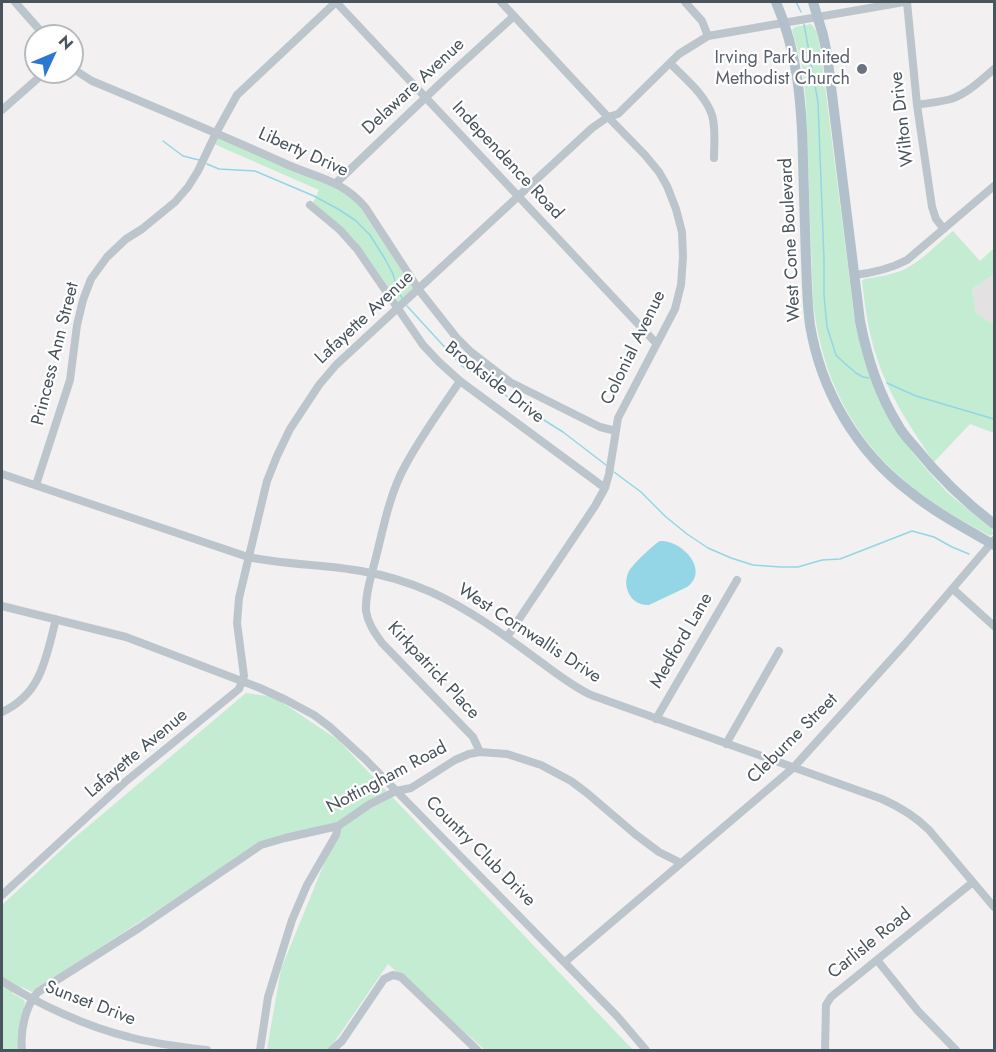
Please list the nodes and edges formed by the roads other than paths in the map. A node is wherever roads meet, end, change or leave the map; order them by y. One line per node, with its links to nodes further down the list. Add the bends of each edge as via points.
1 (15, 2): 11 (street)
2 (336, 2): 17 (street, Independence Road); 21 (street, Princess Ann Street, via 237,94)
3 (501, 2): 8 (street, Colonial Avenue)
4 (686, 2): 12 (street, via 702,21)
5 (776, 2): 10 (main road, West Cone Boulevard)
6 (813, 2): 9 (main road)
7 (905, 2): 9 (street, Lafayette Avenue); 18 (street, Wilton Drive)
8 (514, 16): 17 (street, Delaware Avenue); 20 (street, Colonial Avenue)
9 (818, 16): 10 (street, Lafayette Avenue); 28 (main road, via 829,73)
10 (785, 22): 12 (street, Lafayette Avenue); 38 (main road, West Cone Boulevard, via 801,106 810,323 825,379 853,433 895,481 922,502)
11 (34, 24)
12 (708, 36): 13 (street, Lafayette Avenue)
13 (670, 63): 20 (street, Lafayette Avenue, via 618,114); 22 (street, via 705,100 712,115)
14 (994, 69): 18 (street, via 961,94)
15 (84, 76): 21 (street, Liberty Drive)
16 (31, 84): 19 (street)
17 (426, 99): 23 (street, Delaware Avenue); 25 (street, Independence Road)
18 (918, 105): 27 (street, Wilton Drive, via 932,207)
19 (2, 110)
20 (608, 117): 25 (street, Lafayette Avenue); 31 (street, Colonial Avenue, via 659,172 682,232 681,285 675,309)
21 (216, 133): 23 (street, Liberty Drive); 35 (street, Princess Ann Street, via 184,192 126,239 91,279 77,324 70,380)
22 (714, 158)
23 (336, 183): 29 (street, Liberty Drive, via 365,207)
24 (994, 186): 27 (street)
25 (519, 196): 29 (street, Lafayette Avenue); 31 (street, Independence Road)
26 (310, 205): 30 (street, Brookside Drive, via 357,249)
27 (944, 229): 28 (street, via 894,267)
28 (854, 275): 37 (main road, via 864,345 898,426 949,487)
29 (419, 290): 30 (street, Lafayette Avenue); 33 (street, Liberty Drive, via 456,338 490,368 600,427)
30 (398, 308): 32 (street, Brookside Drive, via 423,345); 39 (street, Lafayette Avenue, via 336,365 290,429 267,481)
31 (656, 343): 33 (street, Colonial Avenue, via 618,418)
32 (460, 381): 36 (street, Brookside Drive); 40 (street, Kirkpatrick Place, via 404,467)
33 (616, 431): 36 (street, Colonial Avenue)
34 (2, 474): 35 (street, West Cornwallis Drive)
35 (36, 485): 39 (street, West Cornwallis Drive)
36 (605, 488): 46 (street, Colonial Avenue)
37 (994, 524)
38 (993, 542): 42 (street, Cleburne Street)
39 (248, 557): 40 (street, West Cornwallis Drive); 48 (street, Lafayette Avenue, via 237,623)
40 (372, 573): 46 (street, West Cornwallis Drive, via 431,592); 52 (street, Kirkpatrick Place, via 366,610 374,633 473,737)
41 (737, 580): 50 (street, Medford Lane)
42 (953, 589): 45 (street); 53 (street, Cleburne Street)
43 (2, 606): 44 (street, Country Club Drive)
44 (56, 619): 48 (street, Country Club Drive, via 126,637); 49 (street, via 38,680 18,703)
45 (994, 626)
46 (507, 637): 50 (street, West Cornwallis Drive, via 582,691)
47 (780, 651): 51 (street)
48 (243, 682): 54 (street, Country Club Drive, via 315,715); 58 (street, Lafayette Avenue, via 232,697 125,782)
49 (2, 712)
50 (656, 718): 51 (street, West Cornwallis Drive)
51 (726, 744): 53 (street, West Cornwallis Drive)
52 (480, 752): 54 (street, Nottingham Road, via 455,760 411,788); 56 (street, Nottingham Road, via 524,759 571,781 634,834)
53 (793, 768): 56 (street, Cleburne Street); 57 (street, West Cornwallis Drive, via 882,799 910,813)
54 (396, 791): 55 (street, Nottingham Road); 61 (street, Country Club Drive)
55 (338, 826): 63 (street, Nottingham Road, via 261,845); 66 (street, via 292,920 268,997)
56 (681, 863): 61 (street, Cleburne Street)
57 (973, 882): 59 (street, West Cornwallis Drive); 60 (street, Carlisle Road)
58 (2, 895)
59 (994, 907)
60 (877, 960): 70 (street, Carlisle Road, via 830,998 826,1005); 71 (street)
61 (565, 962): 69 (street, Country Club Drive)
62 (2, 981): 63 (street, Sunset Drive)
63 (32, 999): 64 (street, via 24,1024); 65 (street, Sunset Drive, via 130,1038)
64 (22, 1050)
65 (207, 1050)
66 (260, 1050)
67 (332, 1050): 68 (street, via 384,979 393,975 401,977)
68 (477, 1050)
69 (646, 1050)
70 (825, 1050)
71 (956, 1050)

